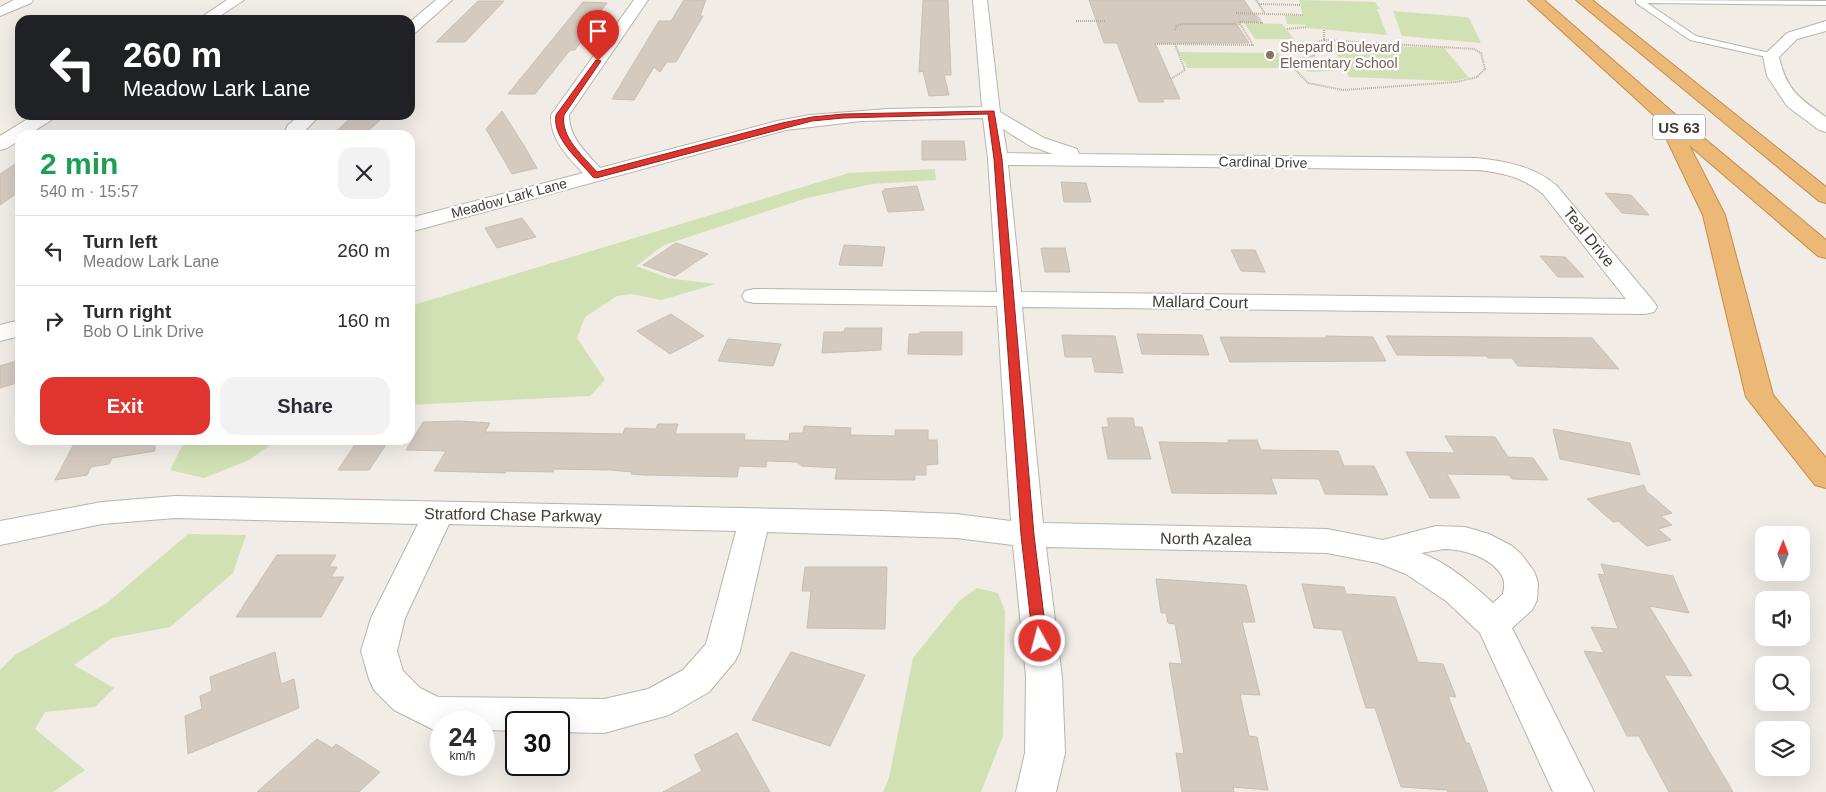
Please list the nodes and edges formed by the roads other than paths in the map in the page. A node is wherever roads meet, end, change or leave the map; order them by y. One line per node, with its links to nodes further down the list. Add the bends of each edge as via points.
1 (26, 0): 9 (street)
2 (237, 0): 10 (street)
3 (445, 0): 11 (street)
4 (641, 0): 28 (street, via 560,115 558,123 562,135)
5 (980, 0): 15 (street)
6 (1535, 0): 16 (highway, US 63)
7 (1583, 0): 14 (highway, US 63)
8 (1826, 3): 13 (lane, via 1639,1 1693,38)
9 (0, 12)
10 (212, 15)
11 (415, 26)
12 (1825, 26): 13 (street, via 1792,36)
13 (1771, 56): 19 (street, via 1775,76 1793,102)
14 (1717, 109): 26 (highway); 29 (highway, US 63)
15 (992, 114): 24 (street); 25 (street, via 1037,142); 28 (street, Meadow Lark Lane, via 812,119)
16 (1664, 114): 31 (highway, US 63); 37 (highway, via 1714,215 1760,397)
17 (39, 120): 20 (street)
18 (305, 120): 21 (street)
19 (1826, 126)
20 (23, 130)
21 (295, 130)
22 (15, 135): 23 (street)
23 (0, 144)
24 (998, 159): 25 (street, Cardinal Drive); 33 (street)
25 (1111, 160): 27 (street, Cardinal Drive, via 1476,164)
26 (1818, 166)
27 (1526, 174): 34 (street, Teal Drive, via 1550,190)
28 (596, 175): 30 (street, Meadow Lark Lane)
29 (1826, 197)
30 (415, 224)
31 (1826, 251)
32 (754, 296): 33 (street, Mallard Court)
33 (1010, 300): 34 (street, Mallard Court); 41 (street)
34 (1645, 307)
35 (15, 329): 36 (street)
36 (0, 333)
37 (1826, 478)
38 (438, 513): 39 (street, Stratford Chase Parkway); 39 (street, via 388,618 378,650 387,679 407,699 434,713 604,716 656,703 696,680 722,650); 40 (street, Stratford Chase Parkway, via 175,506 102,514)
39 (754, 521): 41 (street, Stratford Chase Parkway, via 956,526)
40 (0, 533)
41 (1028, 535): 42 (street, North Azalea, via 1326,541); 44 (street, via 1044,677 1045,753)
42 (1383, 552): 43 (street, North Azalea, via 1418,565 1458,592); 43 (street, North Azalea, via 1444,537 1476,542 1490,548 1514,566 1521,581 1520,600)
43 (1492, 624): 45 (street, North Azalea)
44 (1036, 792)
45 (1574, 792)

